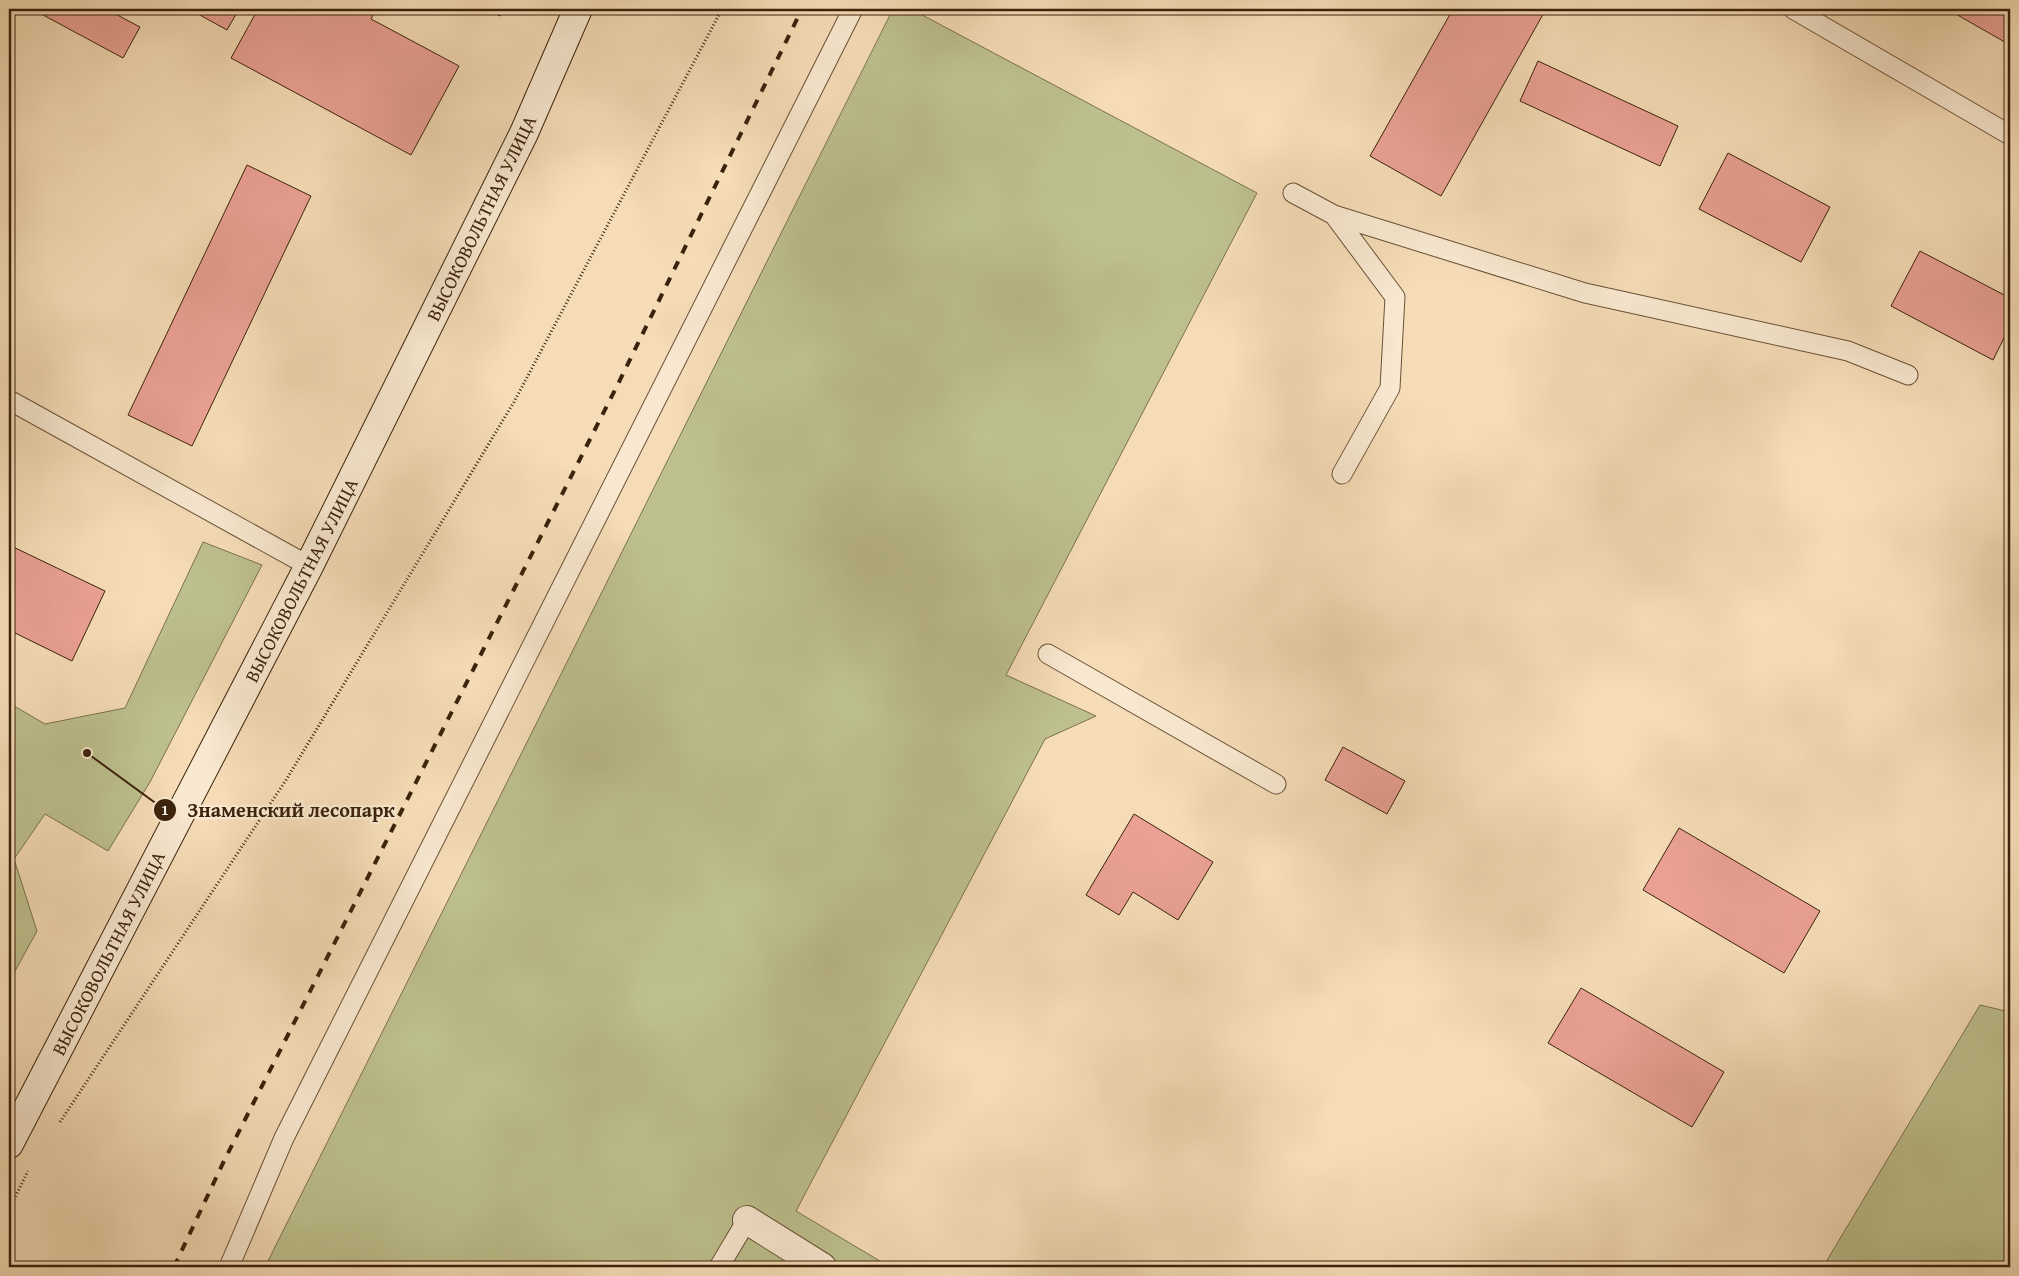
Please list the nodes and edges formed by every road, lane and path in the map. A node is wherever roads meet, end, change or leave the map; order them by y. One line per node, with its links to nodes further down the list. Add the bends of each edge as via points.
1 (578, 9): 11 (main road, ВЫСОКОВОЛЬТНАЯ УЛИЦА, via 524,133)
2 (722, 9): 14 (path, via 514,402 286,780)
3 (853, 9): 19 (lane, via 284,1138)
4 (1792, 9): 5 (lane)
5 (2010, 135)
6 (1293, 193): 7 (lane)
7 (1334, 215): 8 (lane, via 1585,293 1848,351); 10 (lane, via 1395,297 1390,388)
8 (1908, 375)
9 (9, 400): 11 (lane)
10 (1342, 474)
11 (309, 566): 15 (main road, ВЫСОКОВОЛЬТНАЯ УЛИЦА)
12 (1048, 654): 13 (lane)
13 (1276, 784)
14 (58, 1125)
15 (9, 1144)
16 (31, 1166): 17 (path)
17 (9, 1209)
18 (747, 1220): 20 (lane); 21 (main road)
19 (229, 1267)
20 (719, 1267)
21 (822, 1267)

